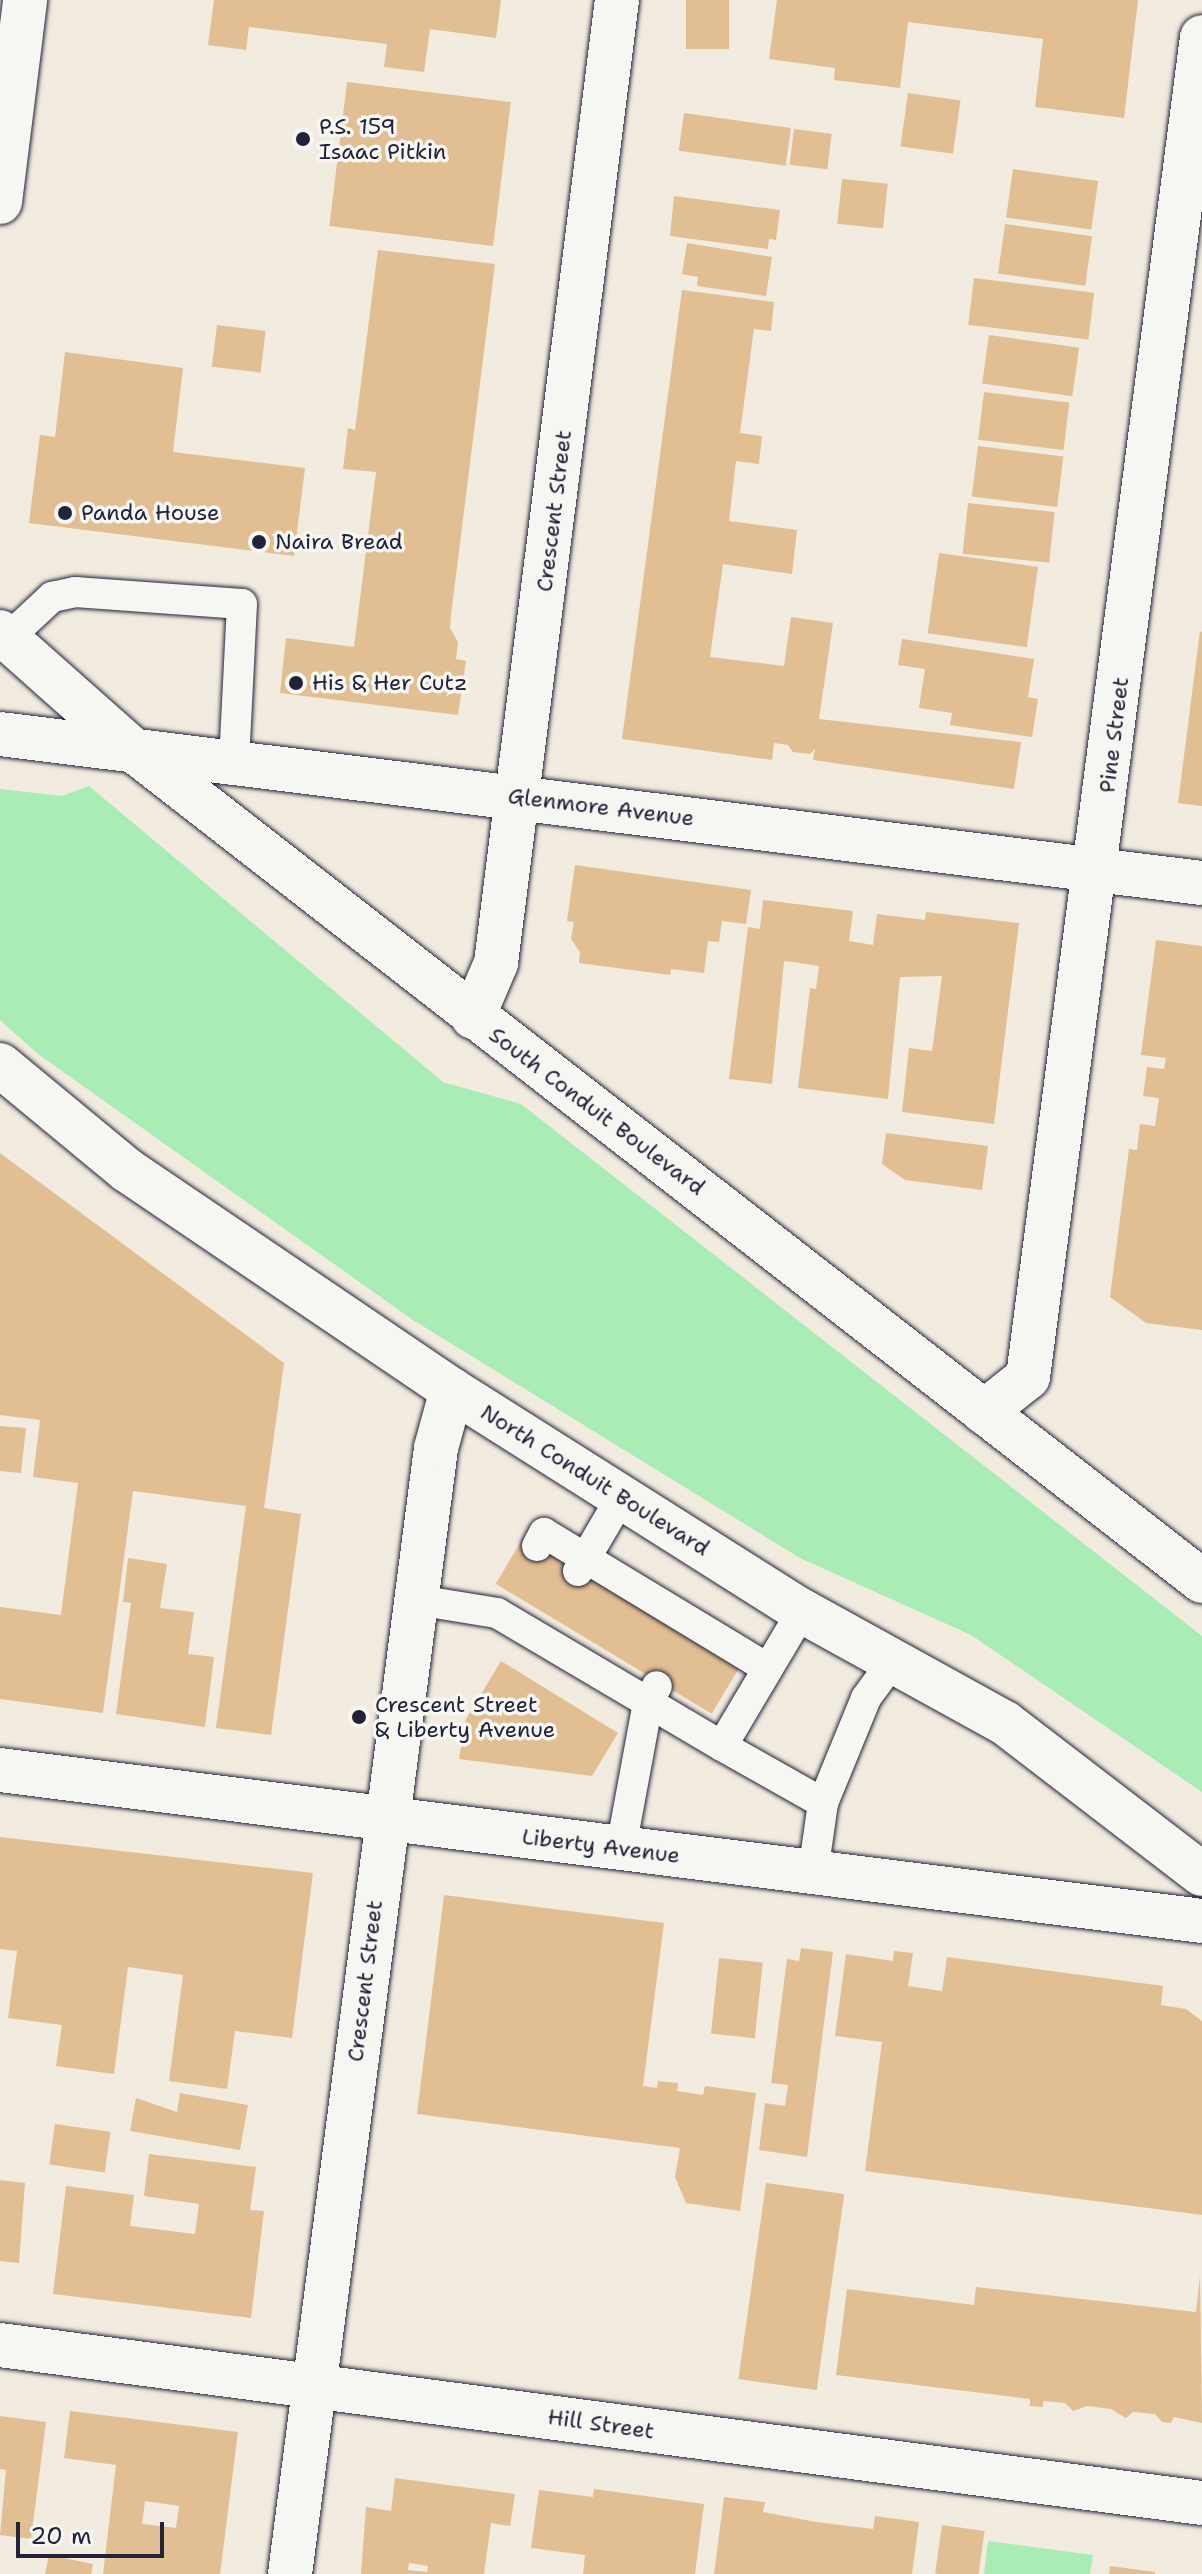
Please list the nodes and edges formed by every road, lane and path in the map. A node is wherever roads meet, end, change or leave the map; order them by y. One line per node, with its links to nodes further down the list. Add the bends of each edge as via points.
1 (25, 0): 4 (street)
2 (617, 0): 9 (street, Crescent Street)
3 (1202, 37): 10 (street, Pine Street)
4 (0, 202)
5 (4, 635): 7 (street, South Conduit Boulevard); 8 (lane, via 52,597 75,592 242,604)
6 (0, 734): 7 (street, Glenmore Avenue)
7 (133, 750): 8 (street, Glenmore Avenue); 12 (street, South Conduit Boulevard)
8 (234, 762): 9 (street, Glenmore Avenue)
9 (519, 797): 10 (street, Glenmore Avenue); 12 (street, Crescent Street, via 496,963)
10 (1097, 870): 11 (street, Glenmore Avenue); 15 (street, Pine Street, via 1028,1377)
11 (1202, 883)
12 (473, 1017): 15 (street, South Conduit Boulevard, via 800,1264)
13 (0, 1065): 14 (street, North Conduit Boulevard, via 127,1170)
14 (452, 1390): 16 (street, North Conduit Boulevard); 20 (street, Crescent Street, via 436,1448)
15 (984, 1412): 19 (street, South Conduit Boulevard)
16 (622, 1496): 18 (lane); 21 (street, North Conduit Boulevard)
17 (537, 1546): 18 (lane, via 544,1533)
18 (582, 1564): 23 (lane, via 732,1655)
19 (1202, 1581)
20 (417, 1600): 24 (lane, via 503,1604); 28 (street, Crescent Street)
21 (802, 1611): 22 (street, North Conduit Boulevard); 23 (lane)
22 (893, 1661): 27 (lane, via 866,1698); 31 (street, North Conduit Boulevard, via 1005,1723)
23 (767, 1668): 25 (lane)
24 (653, 1693): 25 (lane, via 693,1718); 29 (lane)
25 (722, 1746): 27 (lane)
26 (0, 1770): 28 (street, Liberty Avenue)
27 (823, 1803): 30 (lane)
28 (387, 1820): 29 (street, Liberty Avenue); 34 (street, Crescent Street)
29 (621, 1848): 30 (street, Liberty Avenue)
30 (813, 1872): 32 (street, Liberty Avenue)
31 (1202, 1874)
32 (1202, 1921)
33 (0, 2345): 34 (street, Hill Street)
34 (314, 2386): 35 (street, Hill Street); 36 (street, Crescent Street)
35 (1202, 2503)
36 (290, 2574)

